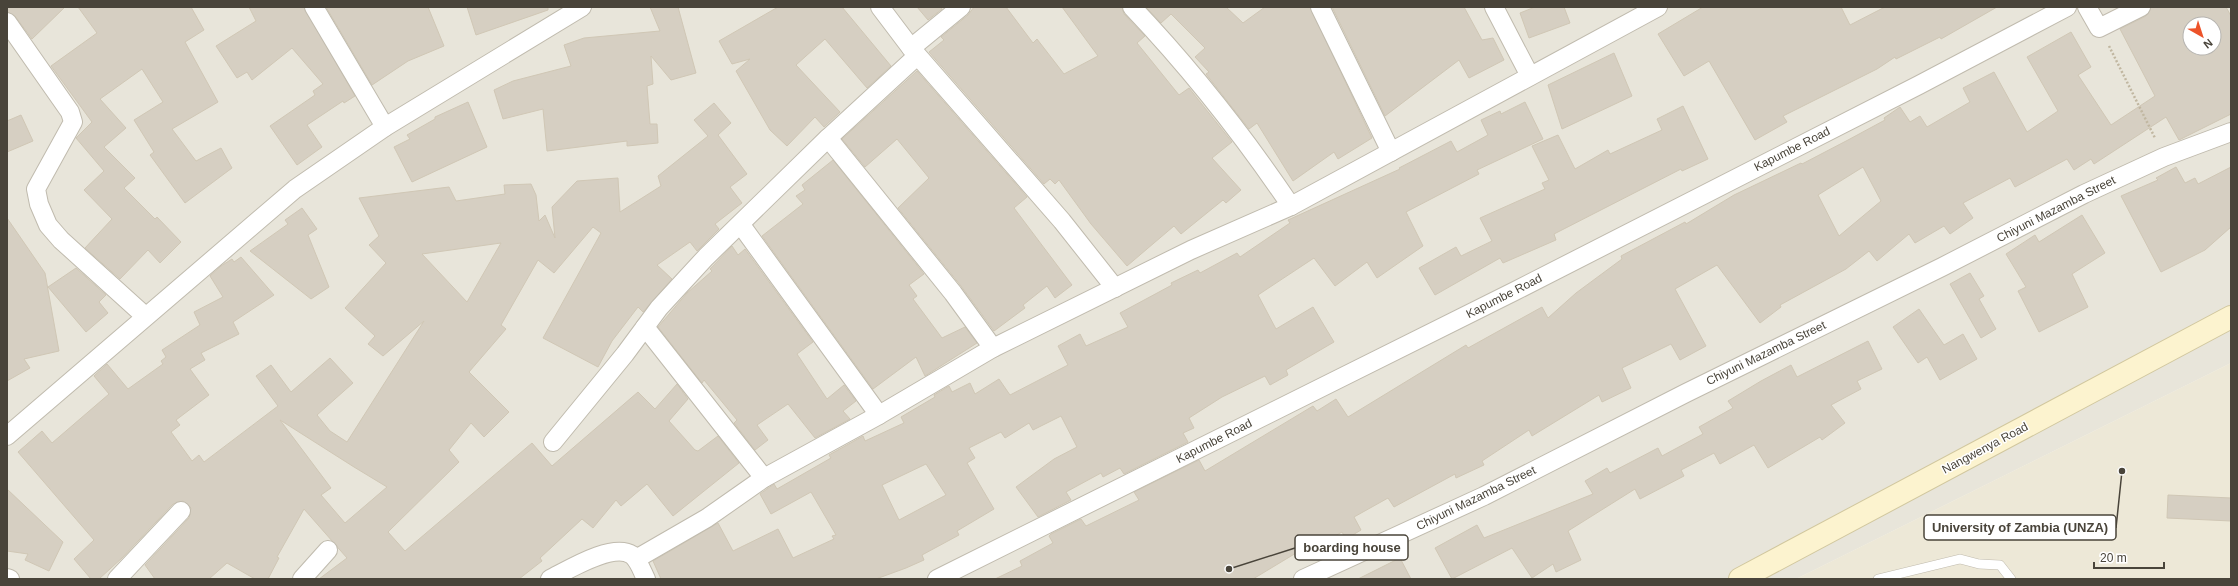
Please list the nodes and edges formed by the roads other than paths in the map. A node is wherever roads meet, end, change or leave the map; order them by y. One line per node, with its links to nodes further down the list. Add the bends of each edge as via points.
1 (314, 7): 15 (street)
2 (582, 7): 15 (street)
3 (880, 7): 13 (street)
4 (961, 7): 13 (street)
5 (1132, 7): 19 (street, via 1180,57 1208,92)
6 (1320, 7): 18 (street)
7 (1494, 7): 14 (street)
8 (1658, 7): 14 (street)
9 (2066, 7): 37 (street, Kapumbe Road, via 1919,85 1508,294)
10 (2087, 7): 11 (street, via 2099,28)
11 (2141, 7)
12 (7, 22): 22 (street, via 66,106 73,122 36,189 48,225)
13 (914, 52): 17 (street); 21 (street, via 1062,221)
14 (1530, 76): 18 (street)
15 (385, 127): 22 (street, via 295,189)
16 (2231, 132): 38 (street, Chiyuni Mazamba Street, via 2164,157 2084,194 1484,496)
17 (828, 138): 20 (street); 25 (street, via 953,293)
18 (1391, 152): 19 (street)
19 (1291, 206): 21 (street, via 1191,250)
20 (741, 224): 24 (street, via 659,308); 26 (street)
21 (1115, 288): 25 (street)
22 (144, 316): 27 (street)
23 (2231, 317): 39 (main road, Nangwenya Road)
24 (645, 327): 28 (street); 29 (street)
25 (993, 348): 26 (street)
26 (879, 415): 29 (street)
27 (7, 436)
28 (553, 442)
29 (764, 478): 32 (street, via 707,518)
30 (181, 511): 33 (street)
31 (328, 550): 34 (street)
32 (636, 559): 35 (street, via 630,554 613,552 588,560); 36 (street)
33 (118, 579)
34 (302, 579)
35 (550, 579)
36 (646, 579)
37 (937, 579)
38 (1303, 579)
39 (1740, 579)
40 (1878, 579): 41 (lane, via 1960,559 1979,564 2000,565)
41 (2011, 579)

